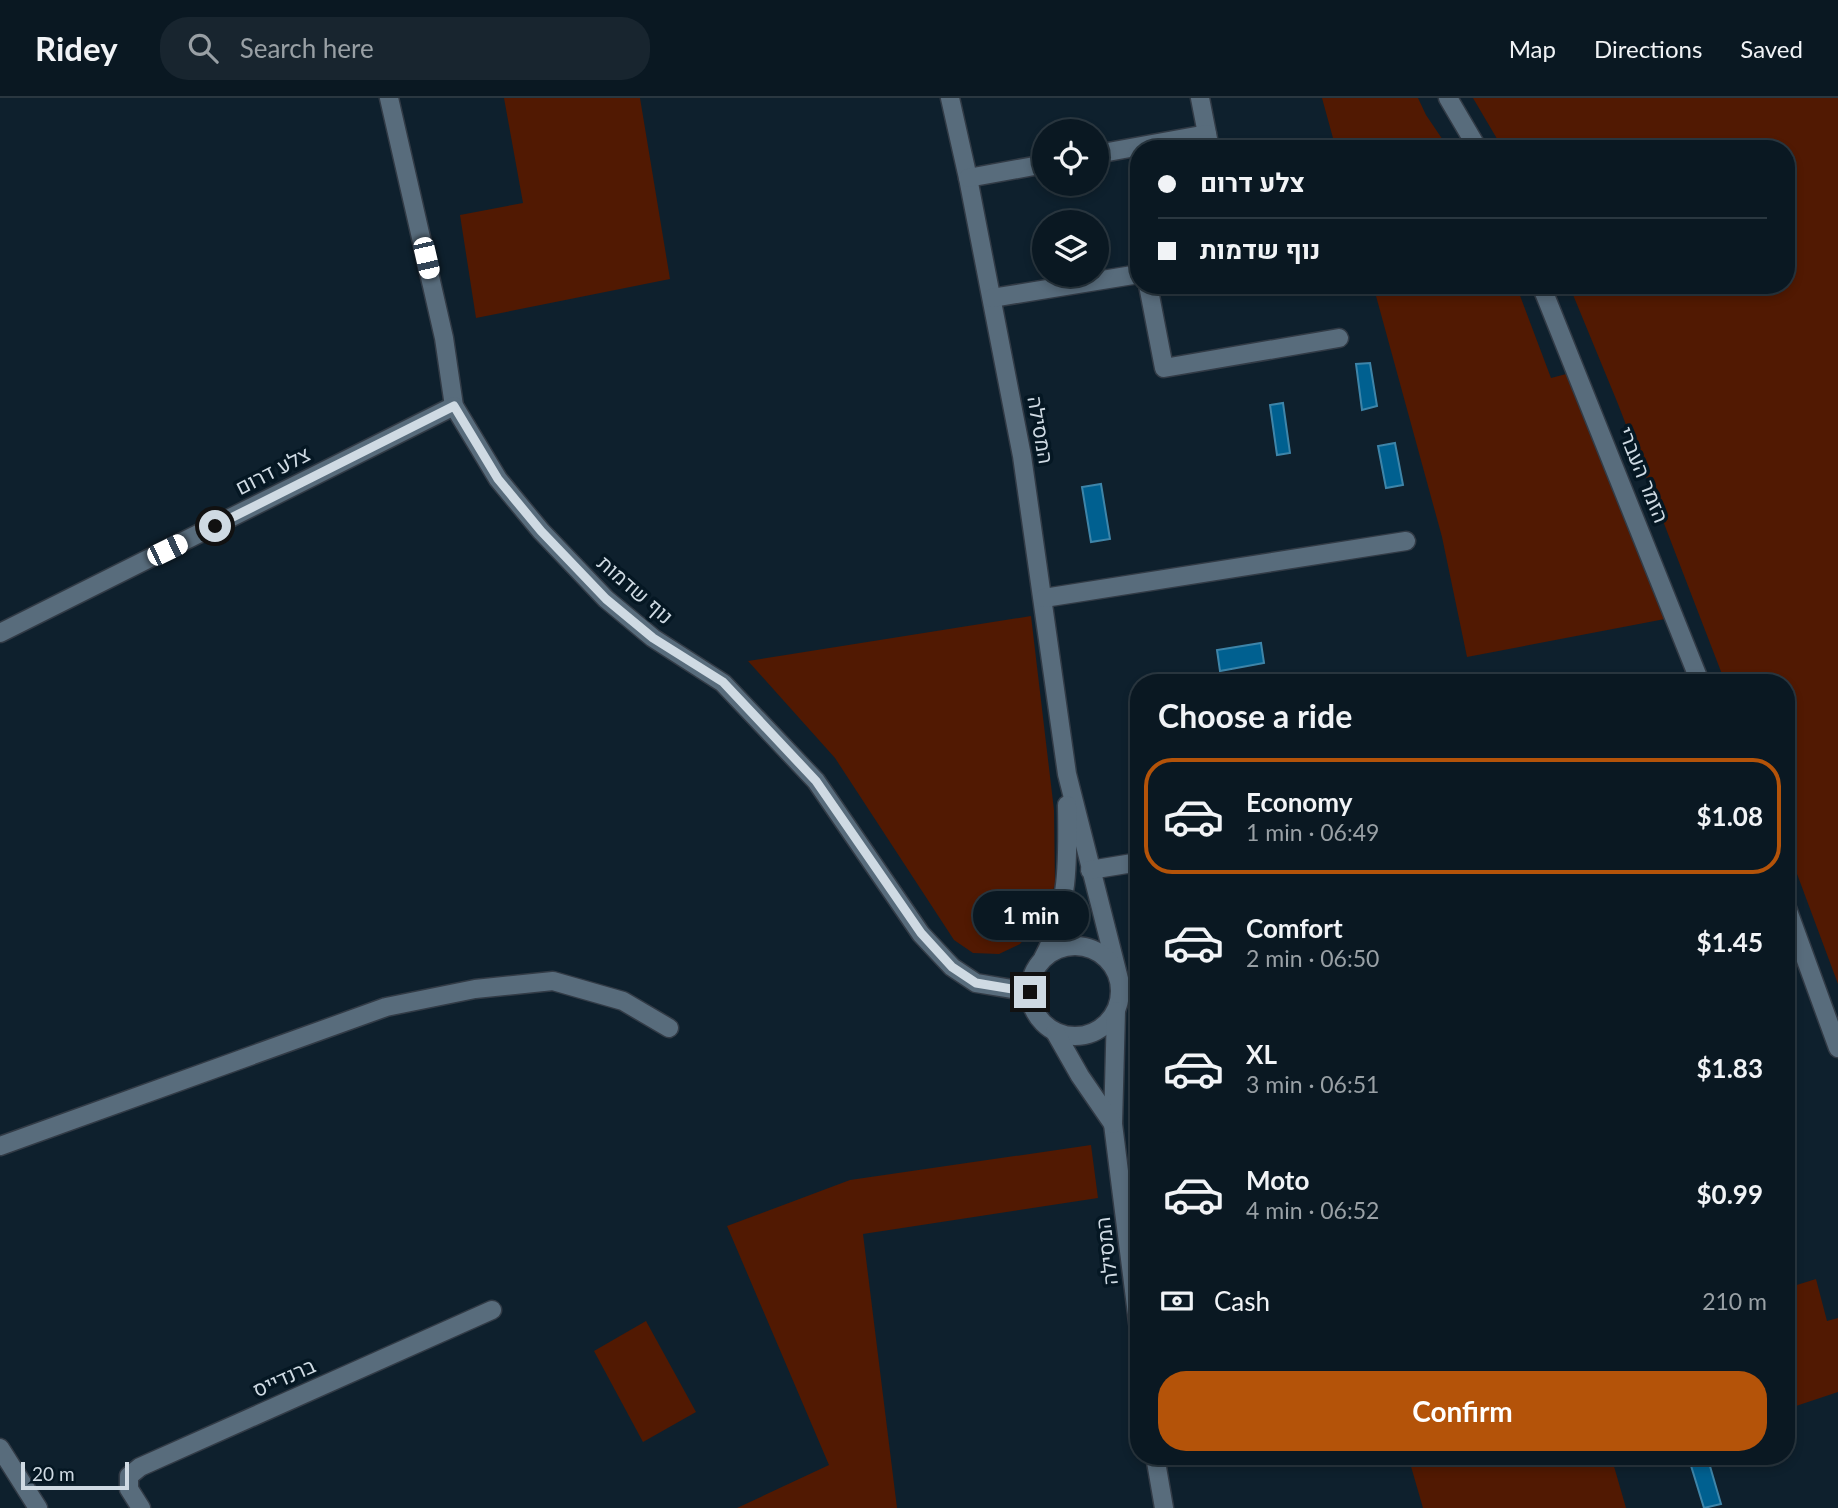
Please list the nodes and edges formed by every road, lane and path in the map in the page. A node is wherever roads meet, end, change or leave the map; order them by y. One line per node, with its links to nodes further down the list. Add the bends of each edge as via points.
1 (389, 98): 16 (street, נוף שדמות, via 444,338)
2 (950, 98): 10 (street, המסילה)
3 (1200, 98): 5 (street)
4 (1448, 98): 6 (street)
5 (1209, 140)
6 (1473, 140)
7 (1130, 150): 8 (street)
8 (1109, 153)
9 (1032, 166): 10 (street)
10 (968, 178): 14 (street, המסילה)
11 (1130, 275): 14 (street)
12 (1151, 294): 15 (street, via 1164,368)
13 (1545, 294): 20 (street, הזמר העברי)
14 (992, 298): 18 (street, המסילה)
15 (1339, 338)
16 (454, 406): 19 (street, צלע דרום); 27 (street, נוף שדמות, via 498,479 606,599 653,638 723,682 816,781 921,933 952,967 976,983)
17 (1406, 541): 18 (street)
18 (1044, 598): 21 (street, המסילה)
19 (0, 633)
20 (1697, 674)
21 (1067, 774): 23 (street, המסילה); 25 (street, המסילה, via 1063,907 1055,937)
22 (1130, 863): 23 (street)
23 (1090, 870): 26 (street, המסילה)
24 (1795, 930): 31 (street)
25 (1042, 960): 26 (street, via 1067,946 1088,948 1107,958); 27 (street, via 1034,971)
26 (1120, 983): 28 (street)
27 (1030, 992): 30 (street, via 1035,1013)
28 (1116, 1011): 30 (street, via 1097,1031 1083,1036); 32 (street, המסילה)
29 (669, 1028): 33 (street, via 623,1001 553,981 475,989 386,1007)
30 (1055, 1032): 32 (street, המסילה)
31 (1838, 1048)
32 (1113, 1124): 34 (street, המסילה)
33 (0, 1146)
34 (1130, 1206)
35 (492, 1310): 39 (street, ברנדייס, via 140,1467 129,1476 129,1489)
36 (0, 1448): 38 (street)
37 (1157, 1465): 40 (street)
38 (37, 1508)
39 (141, 1508)
40 (1164, 1508)

